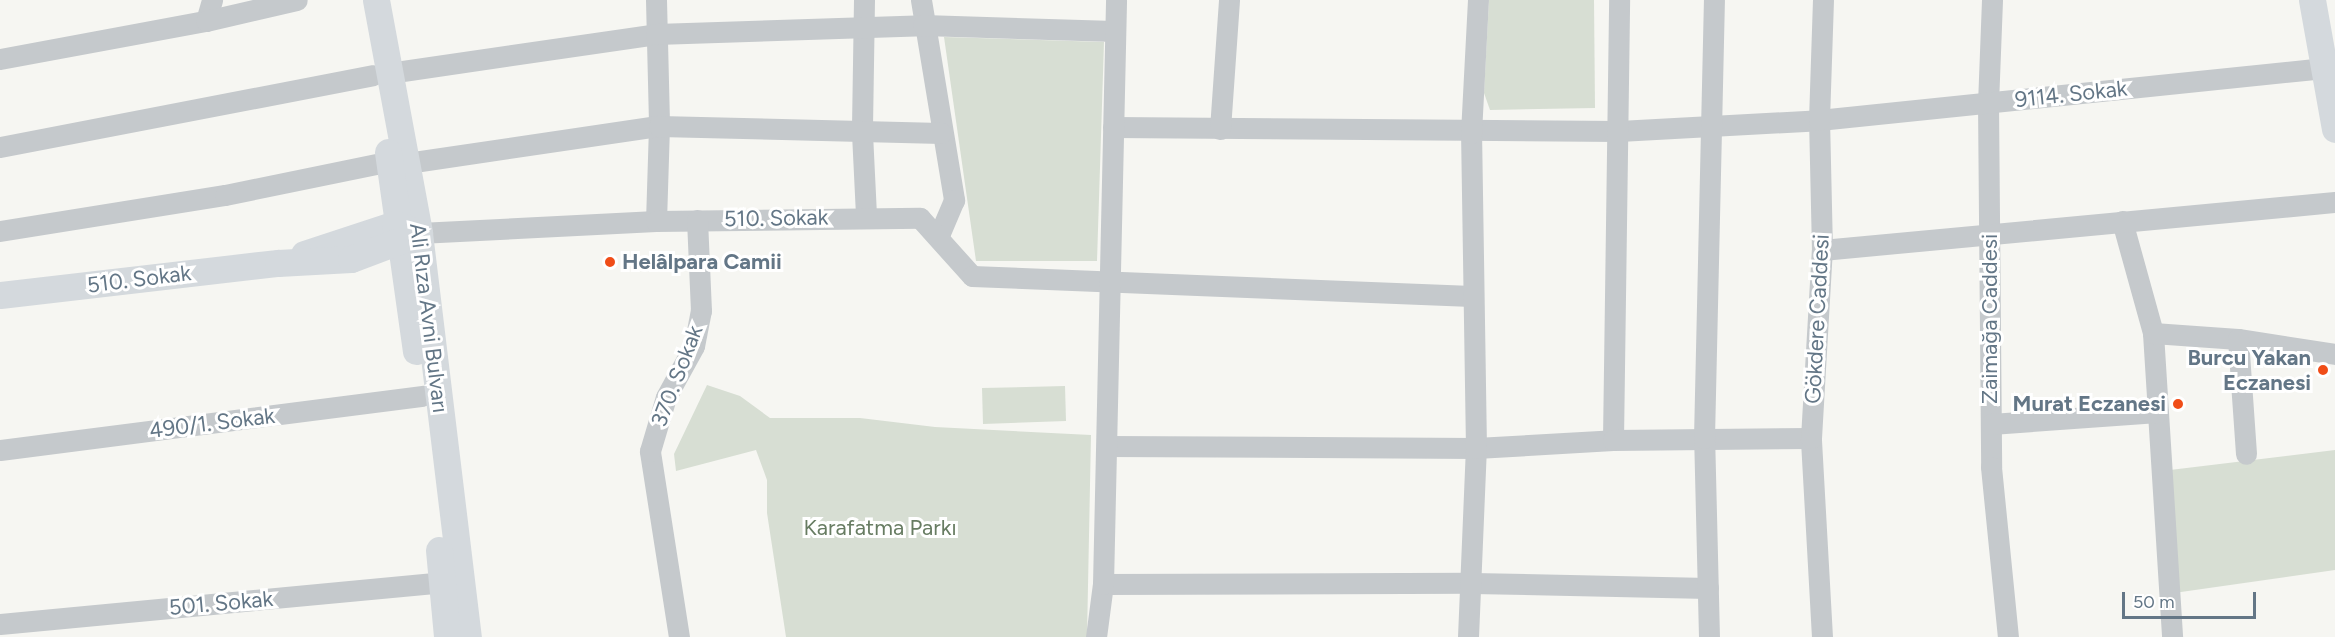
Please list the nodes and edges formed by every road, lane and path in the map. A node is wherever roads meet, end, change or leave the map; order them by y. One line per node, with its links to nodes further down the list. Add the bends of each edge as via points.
1 (212, 0): 16 (street)
2 (297, 0): 16 (street)
3 (361, 0): 23 (main road, Ali Rıza Avni Bulvarı)
4 (376, 0): 23 (main road, Ali Rıza Avni Bulvarı)
5 (656, 0): 20 (street)
6 (864, 0): 18 (street)
7 (921, 0): 17 (street)
8 (1116, 0): 19 (street)
9 (1229, 0): 29 (street)
10 (1478, 0): 34 (street)
11 (1619, 0): 31 (street)
12 (1714, 0): 27 (street)
13 (1823, 0): 25 (street, Gökdere Caddesi)
14 (1992, 0): 24 (street, Zaimağa Caddesi)
15 (2312, 0): 22 (main road)
16 (206, 21): 21 (street)
17 (923, 25): 18 (street); 19 (street); 33 (street)
18 (864, 26): 20 (street); 32 (street)
19 (1114, 31): 28 (street)
20 (656, 34): 23 (street); 26 (street)
21 (0, 59)
22 (2327, 61): 24 (street, 9114. Sokak); 30 (main road)
23 (381, 74): 35 (street); 36 (main road, Ali Rıza Avni Bulvarı)
24 (1988, 102): 25 (street, 9114. Sokak); 44 (street, Zaimağa Caddesi)
25 (1819, 120): 27 (street, 9114. Sokak); 46 (street, Gökdere Caddesi)
26 (659, 126): 32 (street); 36 (street); 40 (street)
27 (1711, 126): 31 (street, 9114. Sokak); 59 (street)
28 (1113, 127): 29 (street, 9114. Sokak); 49 (street)
29 (1220, 129): 34 (street, 9114. Sokak)
30 (2335, 129)
31 (1619, 131): 34 (street, 9114. Sokak); 61 (street)
32 (862, 133): 33 (street); 38 (street)
33 (941, 133): 45 (street, via 954,200)
34 (1471, 133): 52 (street)
35 (0, 147)
36 (399, 162): 42 (street); 43 (main road, Ali Rıza Avni Bulvarı)
37 (2335, 202): 41 (street)
38 (866, 216): 39 (street, 510. Sokak); 45 (street, 510. Sokak, via 920,218)
39 (697, 220): 40 (street, 510. Sokak); 73 (street, 370. Sokak, via 702,311 694,346 666,397 650,451)
40 (656, 221): 43 (street, 510. Sokak)
41 (2122, 221): 44 (street); 53 (street)
42 (0, 231)
43 (404, 234): 47 (main road, 510. Sokak); 48 (main road, 510. Sokak); 50 (main road, Ali Rıza Avni Bulvarı); 72 (main road, Ali Rıza Avni Bulvarı)
44 (1990, 234): 46 (street); 58 (street, Zaimağa Caddesi)
45 (939, 236): 49 (street, 510. Sokak, via 972,276)
46 (1822, 250): 60 (street, Gökdere Caddesi)
47 (351, 259): 48 (main road, 510. Sokak); 50 (main road, via 388,270)
48 (278, 263): 51 (main road, 510. Sokak)
49 (1107, 284): 52 (street, 510. Sokak); 62 (street)
50 (405, 285): 56 (main road, Ali Rıza Avni Bulvarı)
51 (0, 296)
52 (1472, 296): 63 (street)
53 (2153, 333): 54 (street); 57 (street)
54 (2238, 339): 55 (street); 65 (street)
55 (2335, 354)
56 (423, 396): 64 (street, 490/1. Sokak); 66 (main road, Ali Rıza Avni Bulvarı)
57 (2158, 412): 58 (street); 79 (street)
58 (1991, 424): 78 (street, Zaimağa Caddesi, via 1991,467)
59 (1704, 438): 60 (street); 61 (street); 69 (street)
60 (1811, 438): 77 (street, Gökdere Caddesi)
61 (1613, 440): 63 (street)
62 (1107, 446): 63 (street); 68 (street)
63 (1476, 448): 67 (street)
64 (0, 450)
65 (2246, 454)
66 (442, 582): 70 (street, 501. Sokak); 71 (main road, Ali Rıza Avni Bulvarı)
67 (1472, 583): 68 (street); 69 (street); 75 (street)
68 (1103, 584): 74 (street)
69 (1708, 588): 76 (street)
70 (0, 624)
71 (447, 637)
72 (468, 637)
73 (679, 637)
74 (1096, 637)
75 (1468, 637)
76 (1709, 637)
77 (1822, 637)
78 (2008, 637)
79 (2172, 637)

